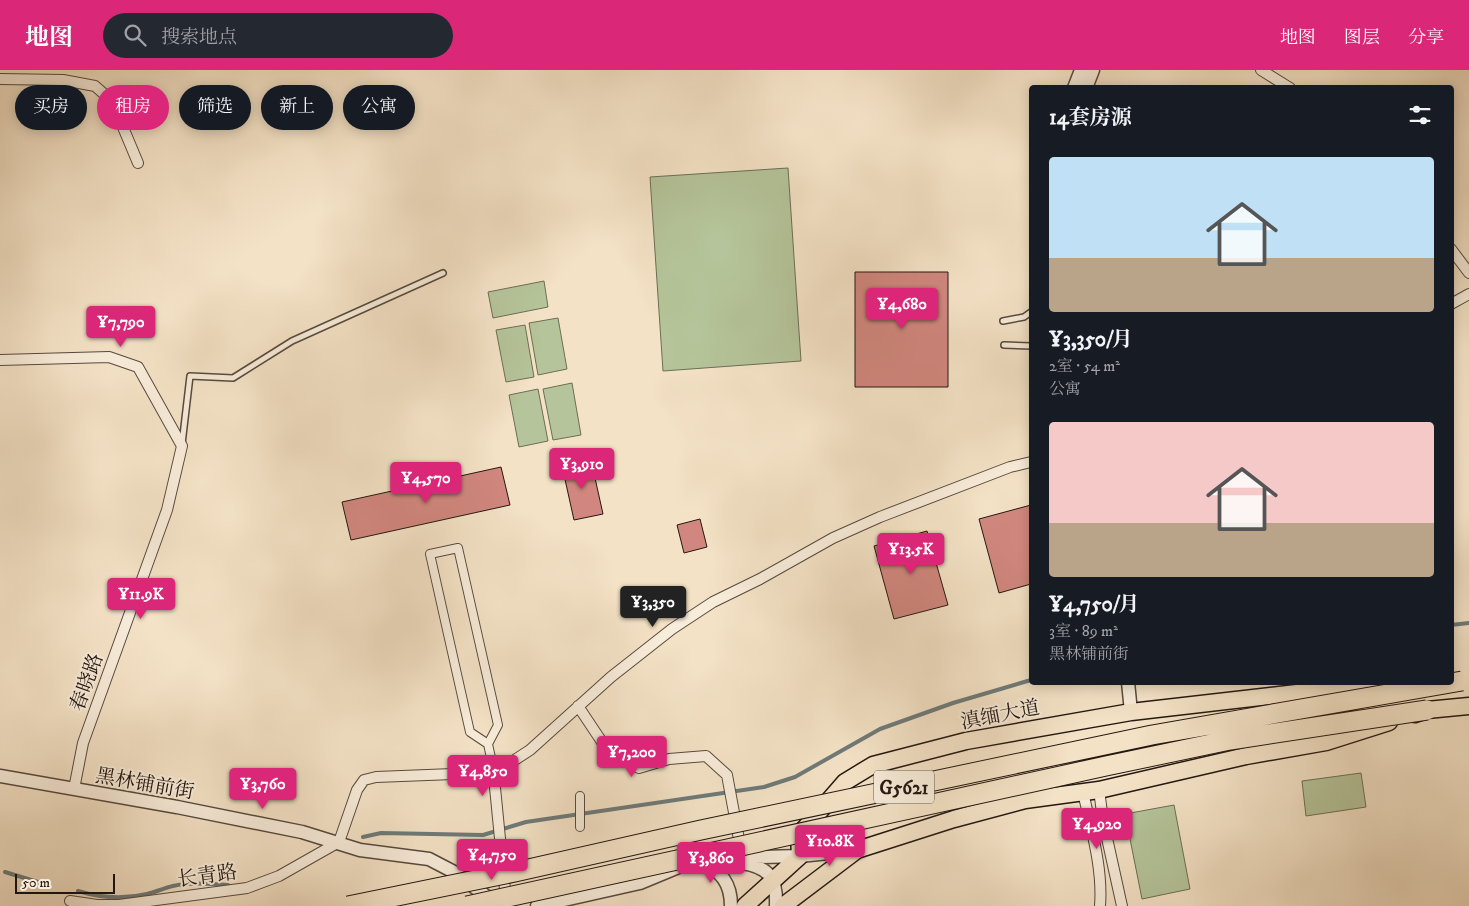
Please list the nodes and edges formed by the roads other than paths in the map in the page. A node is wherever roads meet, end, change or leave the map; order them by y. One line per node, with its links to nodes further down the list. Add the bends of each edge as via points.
1 (1081, 70): 5 (street)
2 (1093, 70): 6 (street)
3 (1261, 70): 7 (street)
4 (0, 79): 8 (street, via 63,80 95,86 112,101)
5 (1075, 85)
6 (1087, 85)
7 (1285, 85)
8 (138, 163)
9 (1454, 253): 10 (street)
10 (1469, 272)
11 (443, 273): 19 (lane, via 292,341 233,378 190,376)
12 (1469, 294): 13 (street)
13 (1454, 302)
14 (1029, 313): 15 (lane)
15 (1003, 321)
16 (1004, 345): 17 (lane)
17 (1029, 346)
18 (0, 360): 19 (street, via 109,357 138,367)
19 (182, 446): 31 (street, 春晓路, via 167,510 82,743)
20 (1029, 462): 24 (street, via 1010,467 833,538 672,629)
21 (1128, 685): 27 (street)
22 (1366, 685): 27 (main road, 滇缅大道)
23 (1438, 685): 45 (highway, G5621, bridge, via 1152,735)
24 (578, 706): 29 (street, via 530,750 510,763); 38 (street, via 608,751 639,768 669,759 706,756 727,775)
25 (1469, 706): 26 (main road)
26 (1427, 710): 32 (main road, via 1326,742 1246,756); 46 (highway, G5621, bridge, via 1240,739 1125,762)
27 (1131, 712): 35 (main road, 滇缅大道, via 966,741 873,765 845,782)
28 (488, 744): 28 (street, via 470,732 430,554 458,548 498,726); 29 (street)
29 (493, 767): 36 (street, via 453,774 364,780 357,790); 47 (street)
30 (0, 776): 31 (street, 黑林铺前街)
31 (74, 789): 36 (street, 黑林铺前街, via 302,832)
32 (1091, 791): 37 (main road, via 1025,800); 53 (street); 54 (street, via 1103,820)
33 (580, 796): 34 (street)
34 (580, 827)
35 (799, 835): 38 (street); 39 (main road)
36 (339, 842): 43 (street, 长青路, via 262,884); 44 (street, 黑林铺前街, via 360,850 429,859 454,872)
37 (857, 850): 39 (street); 52 (main road)
38 (741, 851): 40 (street)
39 (800, 856): 40 (street); 41 (main road)
40 (702, 859): 41 (street, via 757,865); 48 (street, via 640,882); 49 (street, via 723,876 731,894)
41 (774, 880): 50 (main road); 51 (street)
42 (70, 901): 43 (street, 长青路, via 107,905)
43 (164, 902)
44 (490, 903): 47 (street, 黑林铺前街)
45 (348, 906)
46 (467, 906)
47 (507, 906)
48 (536, 906)
49 (731, 906)
50 (745, 906)
51 (776, 906)
52 (783, 906)
53 (1100, 906)
54 (1122, 906)

